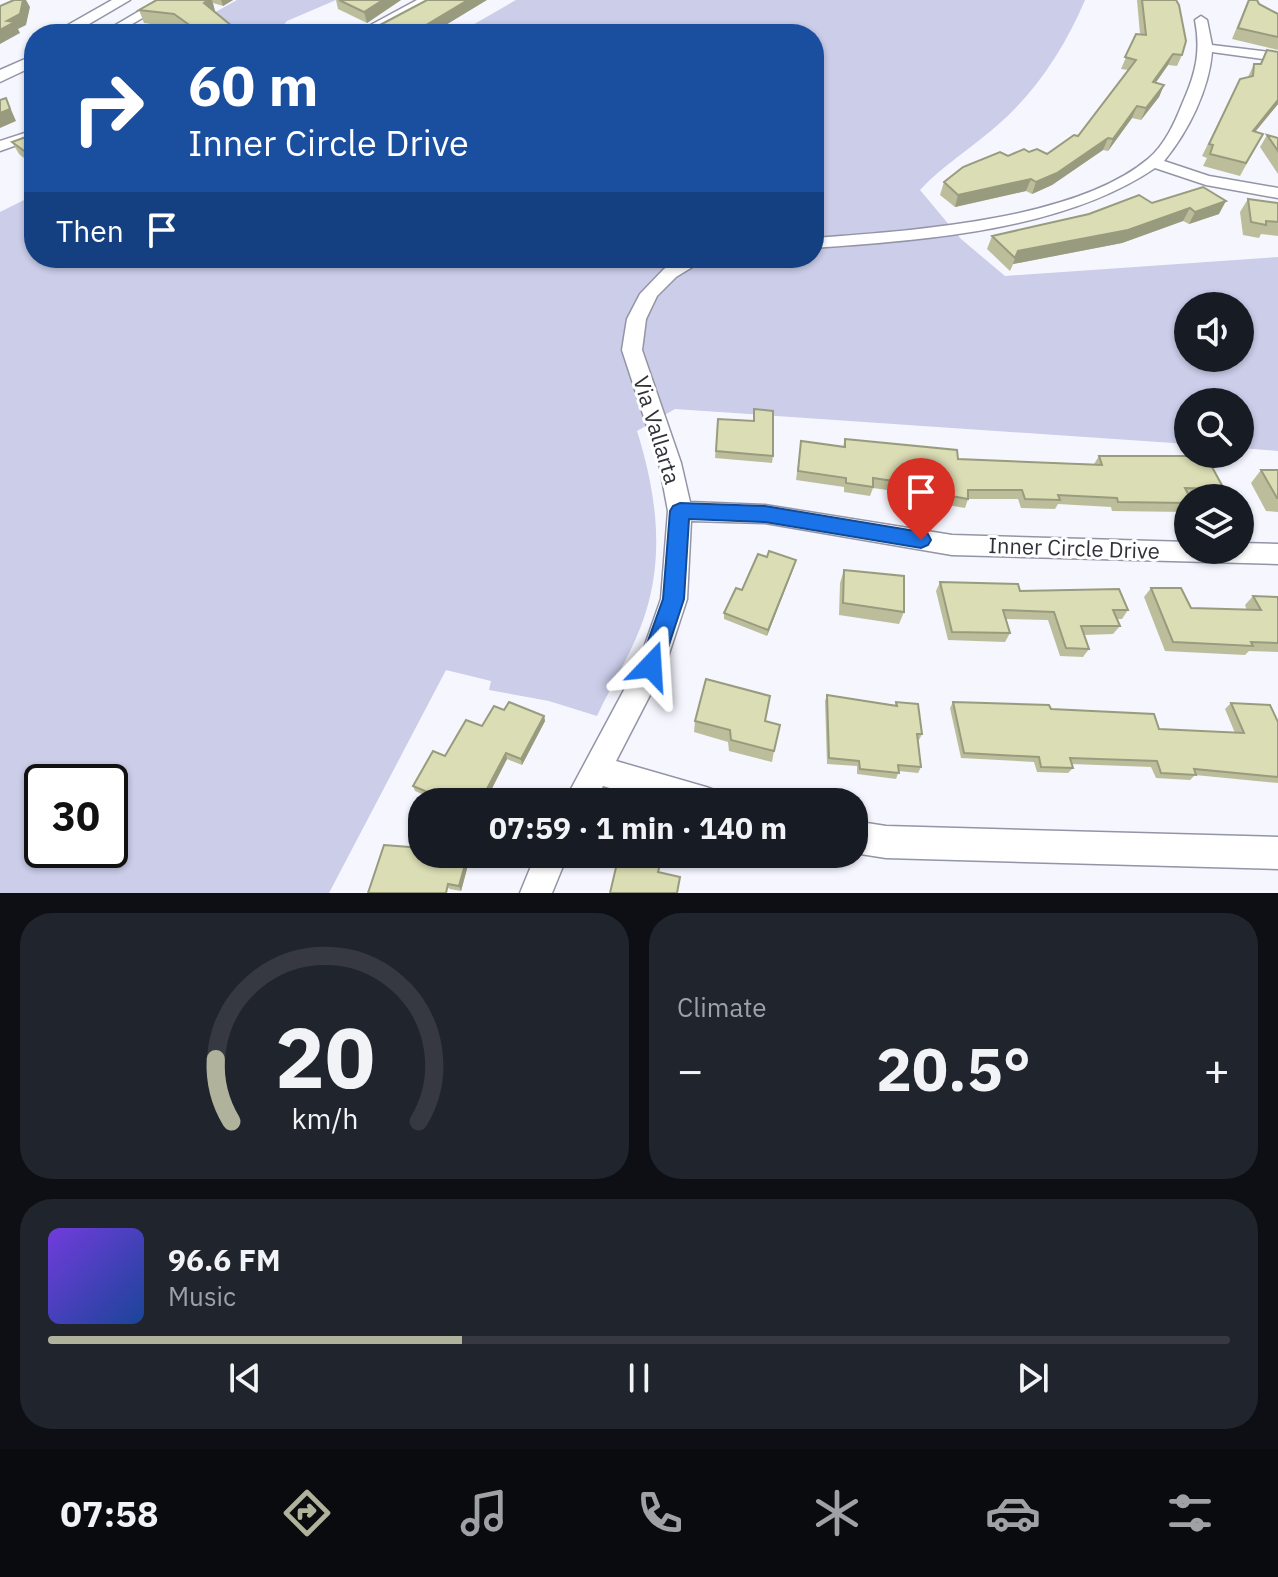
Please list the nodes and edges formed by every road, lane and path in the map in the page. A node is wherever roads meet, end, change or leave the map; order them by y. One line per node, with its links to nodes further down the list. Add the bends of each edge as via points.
1 (123, 0): 6 (main road)
2 (144, 0): 7 (main road)
3 (167, 0): 8 (street)
4 (426, 0): 9 (street)
5 (1201, 20): 10 (street)
6 (79, 24)
7 (101, 24)
8 (124, 24)
9 (379, 24)
10 (1208, 48): 12 (street); 18 (street, via 1188,110)
11 (24, 52): 13 (main road)
12 (1278, 57)
13 (0, 65)
14 (24, 65): 15 (main road)
15 (0, 77)
16 (24, 138): 17 (street)
17 (0, 146)
18 (1155, 163): 19 (street, via 1206,180); 20 (street, via 1126,181 1061,205 964,227)
19 (1278, 193)
20 (824, 242)
21 (678, 268): 22 (street, Via Vallarta, via 654,286 638,310 632,350 670,463)
22 (680, 511): 23 (street, Inner Circle Drive, via 765,514 952,545); 24 (street, Via Vallarta, via 674,599 664,631 651,666)
23 (1278, 554)
24 (595, 769): 25 (street, Via Vallarta); 26 (street)
25 (586, 788)
26 (659, 788)
27 (868, 839): 28 (street)
28 (1278, 853)
29 (546, 868): 30 (street)
30 (536, 893)

